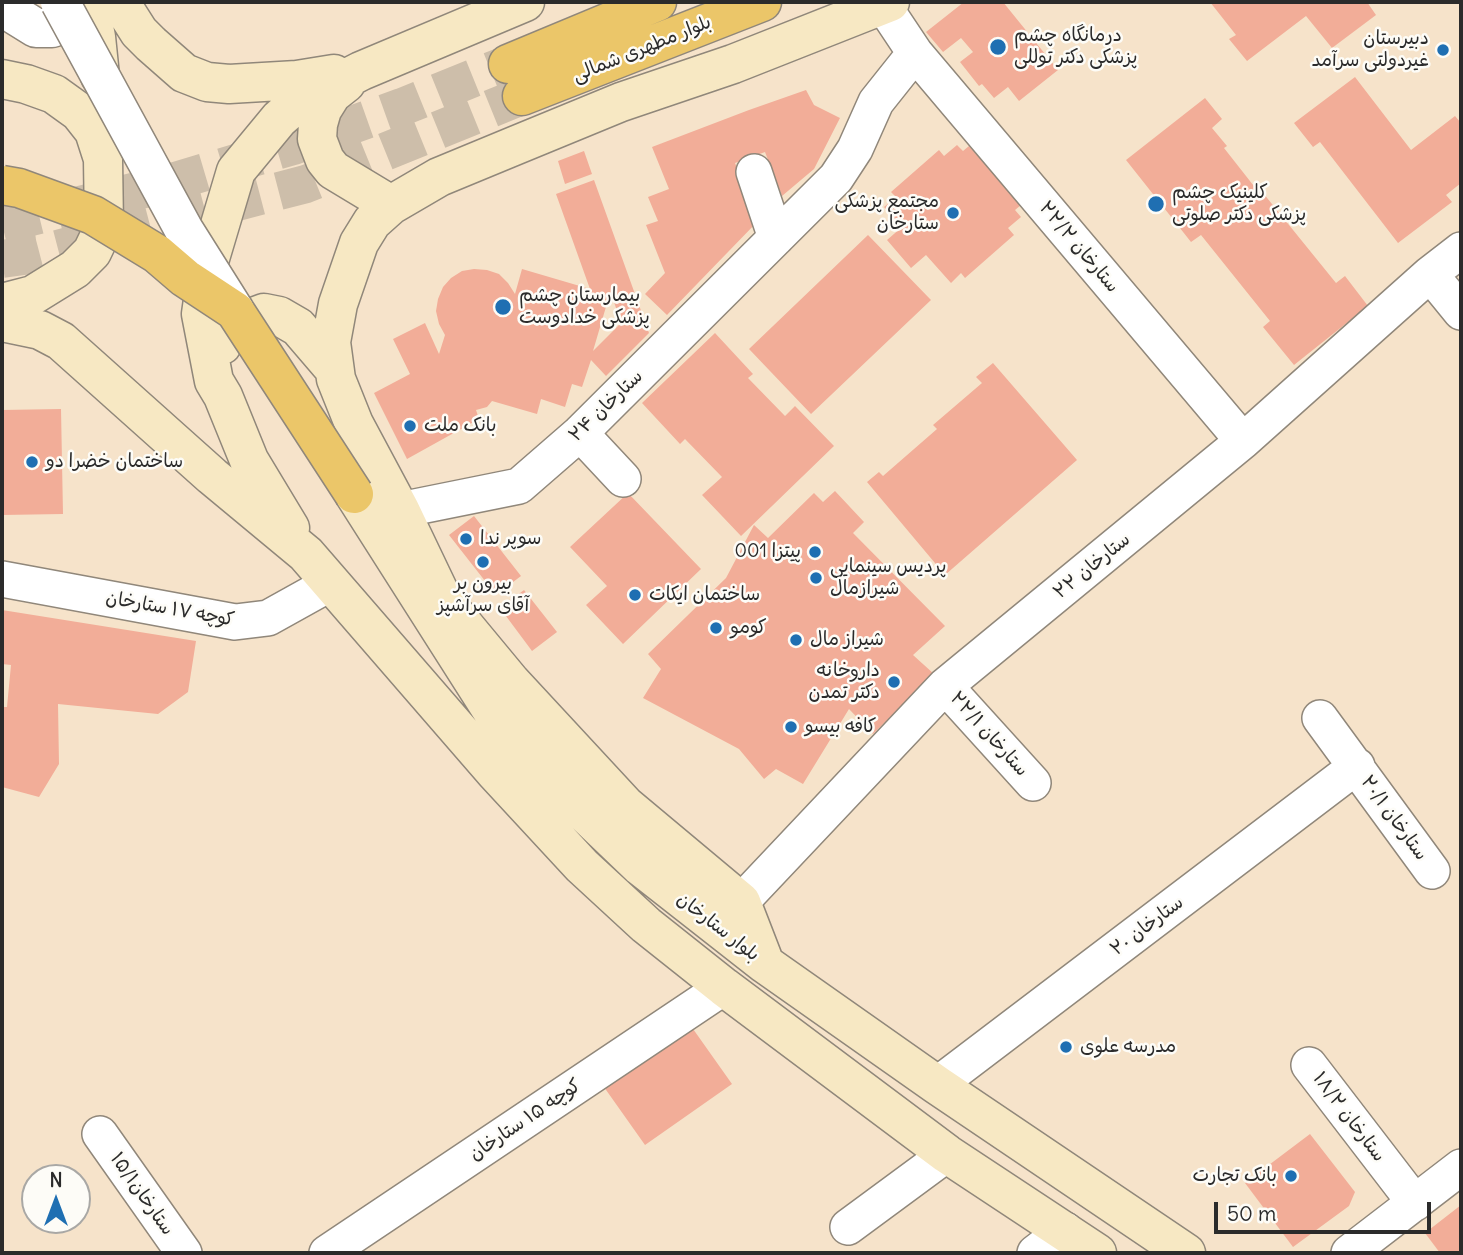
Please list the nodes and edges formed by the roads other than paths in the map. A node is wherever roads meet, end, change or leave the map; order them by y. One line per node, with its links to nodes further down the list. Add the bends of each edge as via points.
1 (6, 2): 3 (street, via 15,15 36,28 62,24)
2 (60, 2): 21 (street, bridge, via 184,230)
3 (76, 2)
4 (89, 2): 13 (main road, via 98,57)
5 (120, 2): 11 (main road, via 139,32 169,61 207,82 297,80)
6 (525, 2): 11 (main road)
7 (657, 2): 8 (main road, بلوار مطهرى شمالى, via 515,80)
8 (762, 2)
9 (887, 3): 10 (street, ۲۲/۲ ستارخان); 16 (main road, via 526,141 439,177)
10 (915, 53): 17 (street, ۲۴ ستارخان, via 876,102 836,178); 27 (street, ۲۲/۲ ستارخان)
11 (361, 71): 16 (main road, via 332,94 322,110 317,139 333,170); 25 (main road, via 295,105 236,171 208,265 201,314 214,381)
12 (2, 79): 13 (main road, via 54,94 79,112 94,131)
13 (103, 159): 20 (main road, via 104,227 92,252 75,269 33,295)
14 (754, 172): 17 (street)
15 (2, 185): 21 (main road, bridge, via 93,215 157,254)
16 (391, 205): 24 (main road, via 365,232 348,272 331,342)
17 (776, 238): 26 (street, ۲۴ ستارخان)
18 (1461, 250): 19 (street, ۲۲ ستارخان)
19 (1430, 274): 22 (street); 27 (street, ۲۲ ستارخان)
20 (2, 303)
21 (235, 311): 39 (main road, بلوار ستارخان, bridge, via 494,714 570,799 640,866)
22 (1461, 312)
23 (2, 322): 30 (main road, via 40,330 61,341)
24 (334, 369): 25 (main road, via 298,327 264,313 235,324 225,336 219,355); 29 (main road, via 354,424)
25 (223, 396): 30 (main road, via 249,460)
26 (580, 433): 28 (street); 29 (street, ۲۴ ستارخان, via 519,486)
27 (1243, 441): 33 (street, ۲۲ ستارخان)
28 (623, 479)
29 (400, 510): 38 (main road, via 443,600 511,682 625,805)
30 (306, 554): 32 (main road)
31 (2, 579): 32 (street, کوچه ۱۷ ستارخان, via 235,622 268,618)
32 (331, 583): 40 (main road, via 582,866 646,925)
33 (945, 686): 36 (street, ۲۲/۱ ستارخان); 38 (street, ۲۲ ستارخان)
34 (1320, 718): 35 (street, ۲۰/۱ ستارخان)
35 (1357, 766): 37 (street, ۲۰/۱ ستارخان); 42 (street, ۲۰ ستارخان)
36 (1033, 783)
37 (1432, 871)
38 (741, 902): 39 (main road)
39 (765, 964): 42 (main road, بلوار ستارخان)
40 (724, 986): 44 (main road); 50 (street, کوچه ۱۵ ستارخان)
41 (1309, 1065): 46 (street, ۱۸/۲ ستارخان)
42 (937, 1086): 53 (main road, بلوار ستارخان)
43 (100, 1134): 49 (street, ستارخان۱۵/۱)
44 (947, 1154): 47 (street); 48 (main road)
45 (1461, 1167): 46 (street)
46 (1415, 1203): 54 (street)
47 (848, 1227)
48 (1065, 1230): 51 (street); 52 (main road)
49 (184, 1253)
50 (327, 1253)
51 (1035, 1253)
52 (1097, 1253)
53 (1186, 1253)
54 (1349, 1253)

